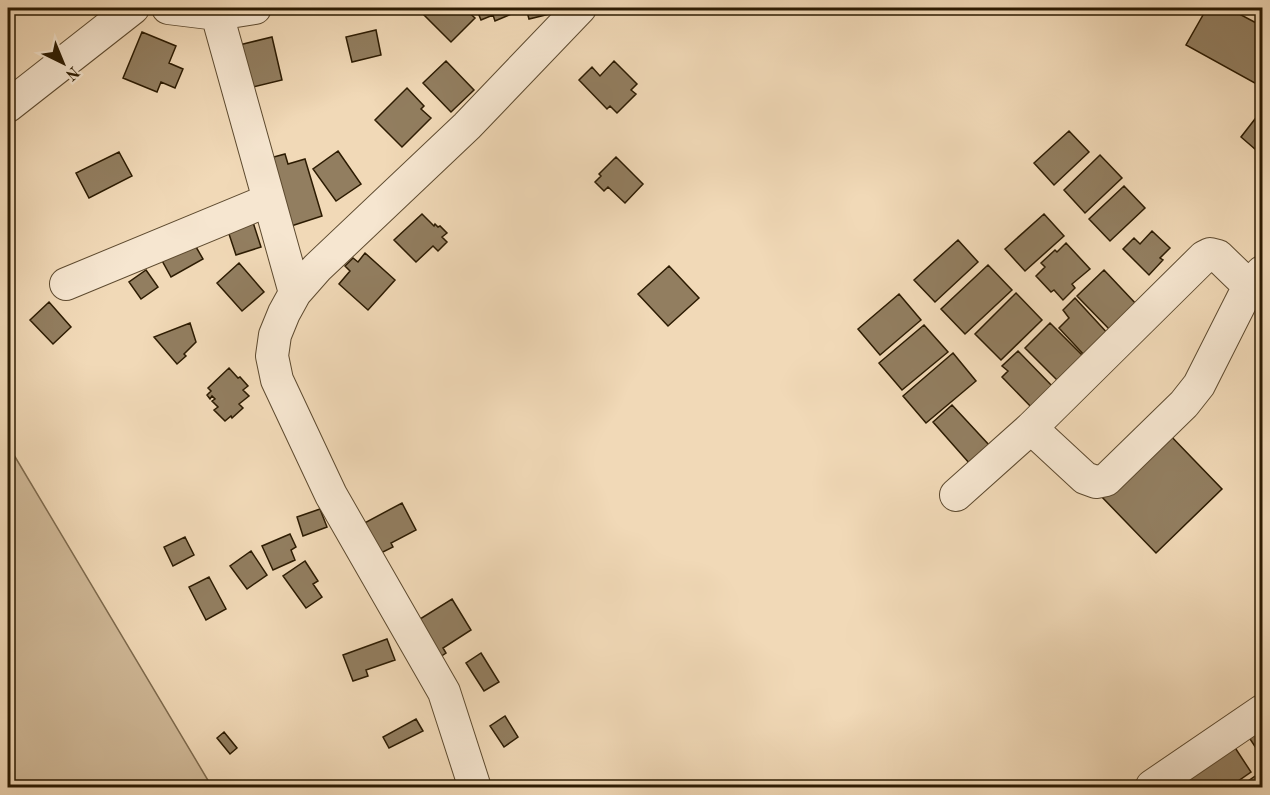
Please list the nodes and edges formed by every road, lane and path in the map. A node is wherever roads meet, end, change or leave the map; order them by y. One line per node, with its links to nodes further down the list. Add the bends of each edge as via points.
1 (133, 8): 6 (street)
2 (168, 8): 5 (street)
3 (255, 8): 5 (street)
4 (580, 8): 10 (street, via 467,126)
5 (217, 14): 7 (street)
6 (8, 106)
7 (269, 200): 9 (street); 10 (street)
8 (1256, 279): 11 (street, via 1218,256 1204,257); 11 (street, via 1199,385 1106,480 1095,482 1085,478)
9 (66, 284)
10 (295, 293): 15 (street, via 275,335 277,380 331,495 444,692)
11 (1031, 428): 12 (street)
12 (956, 495)
13 (1263, 711): 14 (street)
14 (1152, 786)
15 (475, 788)

